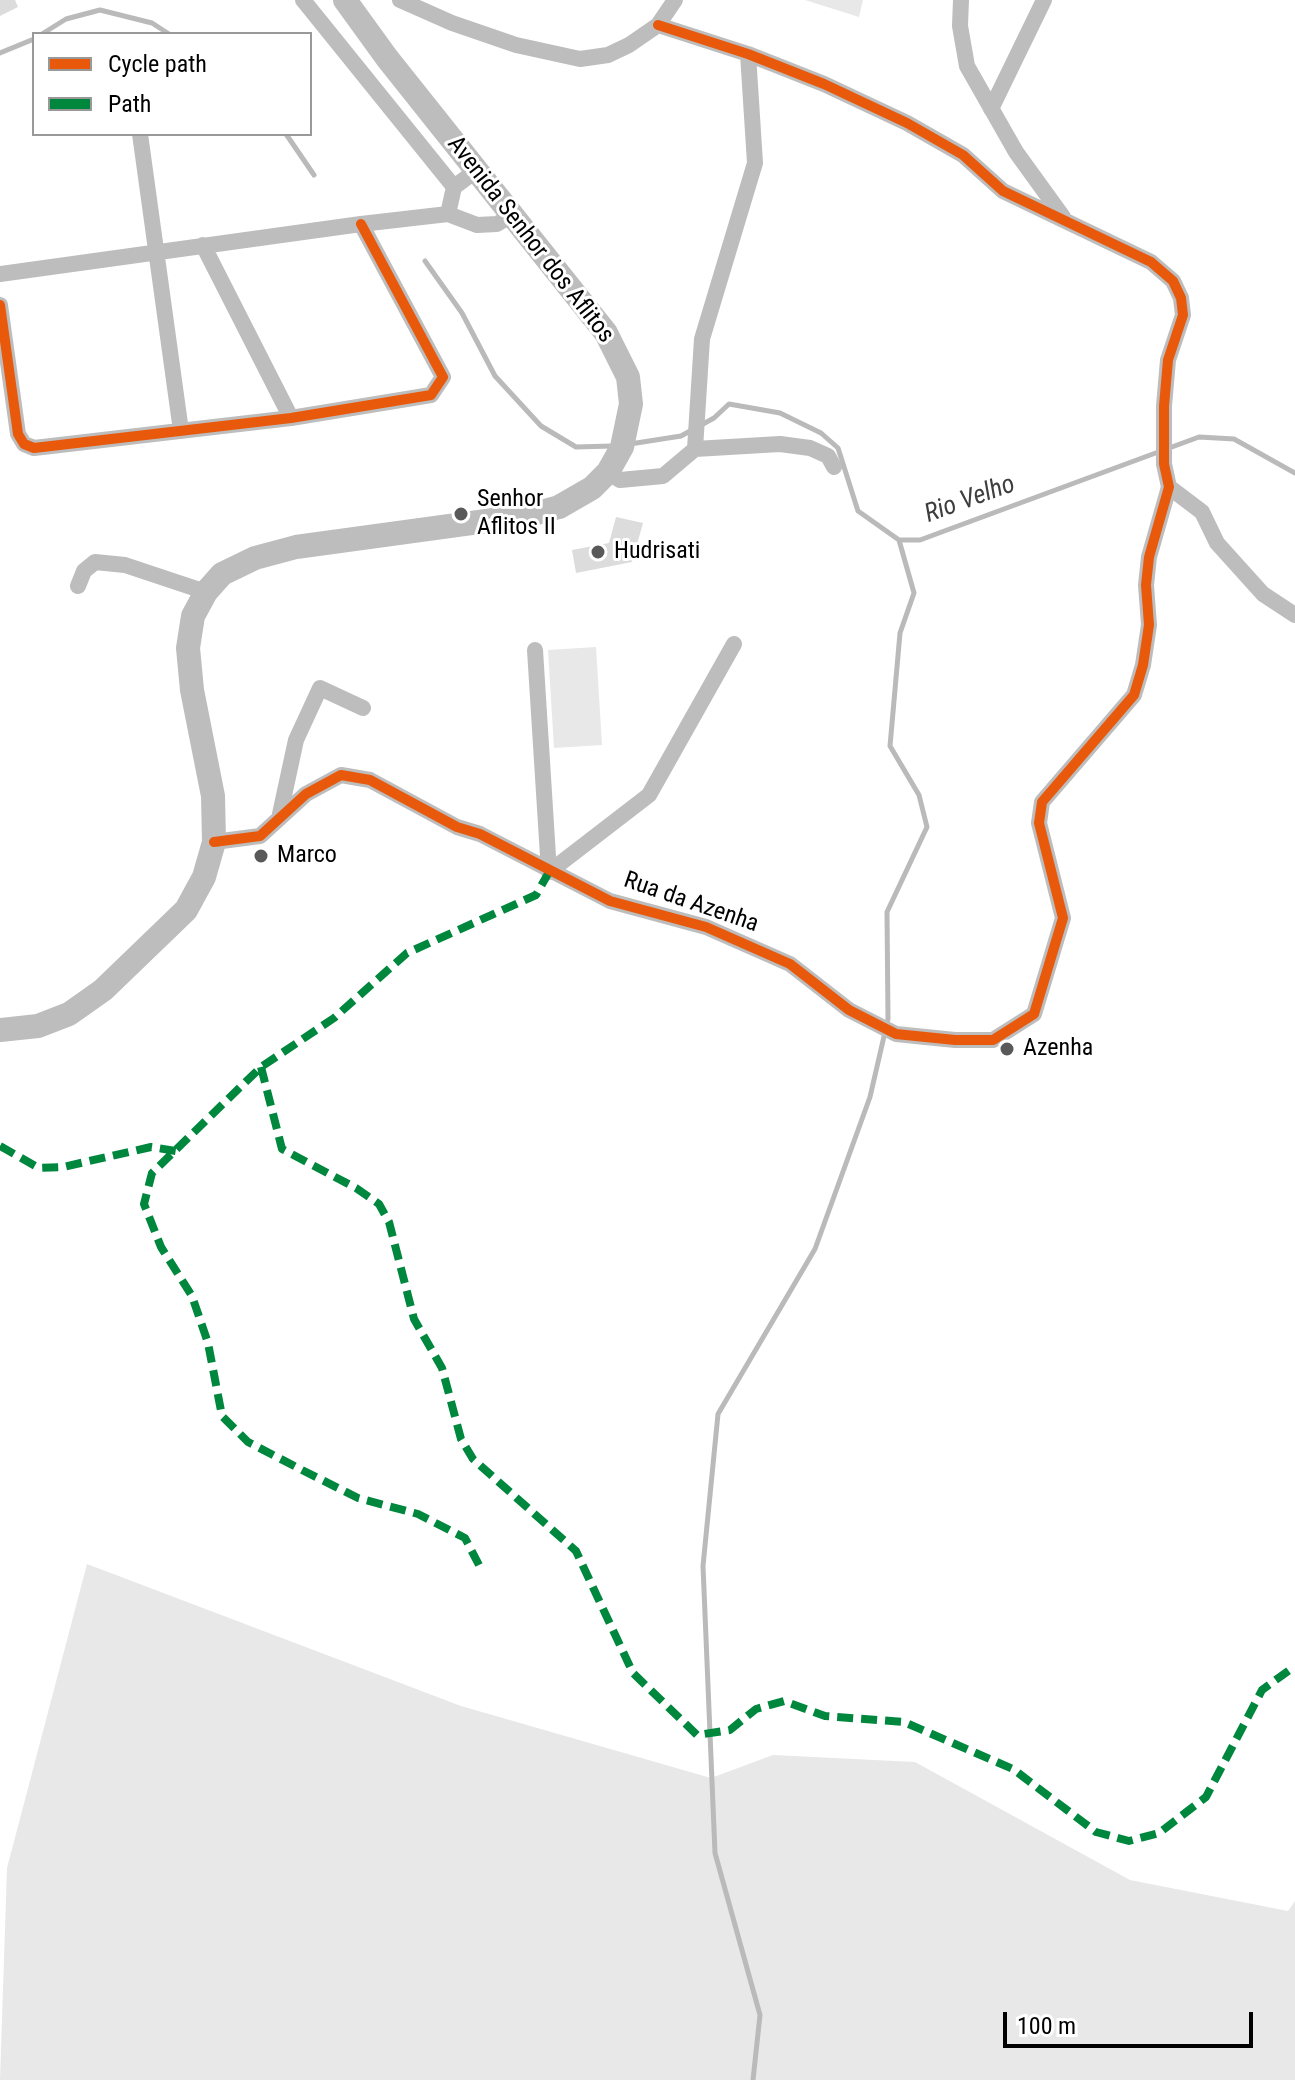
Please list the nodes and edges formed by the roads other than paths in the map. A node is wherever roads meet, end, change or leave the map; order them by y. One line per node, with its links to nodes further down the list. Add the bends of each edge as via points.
1 (303, 0): 12 (street)
2 (400, 0): 7 (street, via 516,45 580,59 608,55)
3 (675, 0): 7 (street)
4 (961, 0): 9 (street, via 967,66)
5 (1044, 0): 9 (street)
6 (350, 1): 11 (main road, Avenida Senhor dos Aflitos)
7 (658, 25): 8 (street)
8 (748, 54): 15 (street, via 907,123 963,155 1003,191); 23 (street, via 755,163 702,339)
9 (991, 109): 15 (street)
10 (140, 136): 18 (street)
11 (477, 170): 12 (street); 14 (main road, Avenida Senhor dos Aflitos)
12 (454, 187): 13 (street)
13 (448, 214): 14 (street, via 477,225 497,224); 16 (street)
14 (512, 215): 25 (main road, Avenida Senhor dos Aflitos, via 600,324 628,377 629,421)
15 (1066, 222): 26 (street, via 1151,262 1173,281 1181,298 1183,315 1168,360 1164,406)
16 (361, 224): 17 (street); 21 (street, via 443,377 431,395)
17 (203, 245): 18 (street); 21 (street)
18 (158, 250): 19 (street); 22 (street)
19 (0, 274)
20 (0, 305): 22 (street, via 18,434 24,444 34,448)
21 (291, 418): 22 (street)
22 (181, 431)
23 (695, 449): 24 (street, via 780,444 810,448 828,456); 25 (street, via 663,476 620,480)
24 (834, 467)
25 (608, 472): 28 (main road, Avenida Senhor dos Aflitos, via 576,500 559,507 296,547 222,574)
26 (1169, 487): 29 (street, via 1202,512 1217,543 1263,594); 35 (street, Rua da Azenha, via 1149,557 1149,625 1134,695 1042,802 1039,823 1063,918 1034,1014 1016,1026 993,1040 896,1034 849,1010 790,964 706,927 610,901)
27 (78, 586): 28 (street, via 95,562 125,565)
28 (206, 592): 34 (main road, Avenida Senhor dos Aflitos, via 193,616 188,648 213,796)
29 (1295, 615)
30 (734, 644): 35 (street, via 649,795)
31 (535, 650): 35 (street)
32 (363, 708): 33 (street, via 320,688 296,740)
33 (280, 814): 34 (street, Rua da Azenha, via 260,836); 35 (street, Rua da Azenha, via 341,775 370,780)
34 (214, 842): 36 (main road, Avenida Senhor dos Aflitos, via 204,877 186,910 103,990 69,1014 38,1026)
35 (549, 872)
36 (0, 1030)

